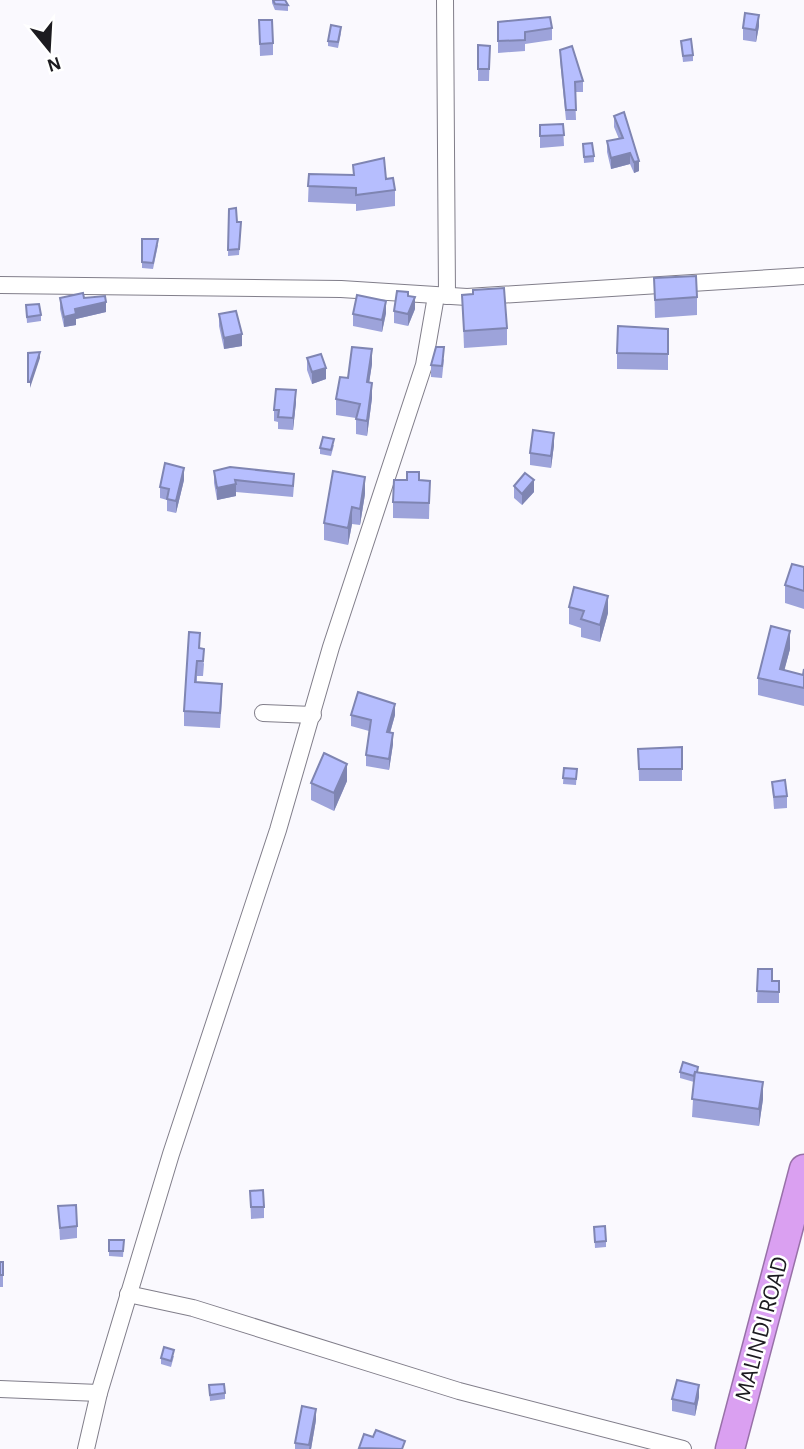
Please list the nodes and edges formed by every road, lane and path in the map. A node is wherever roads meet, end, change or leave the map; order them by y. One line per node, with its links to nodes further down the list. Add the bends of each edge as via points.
1 (445, 0): 4 (street)
2 (804, 276): 4 (street, via 543,294)
3 (0, 285): 4 (street, via 341,289)
4 (442, 296): 6 (street)
5 (263, 713): 6 (street)
6 (313, 715): 8 (street)
7 (804, 1168): 13 (highway, MALINDI ROAD)
8 (128, 1294): 10 (street); 12 (street, via 193,1308 459,1391)
9 (0, 1389): 10 (street)
10 (99, 1393): 11 (street)
11 (86, 1449)
12 (682, 1449)
13 (730, 1449)

